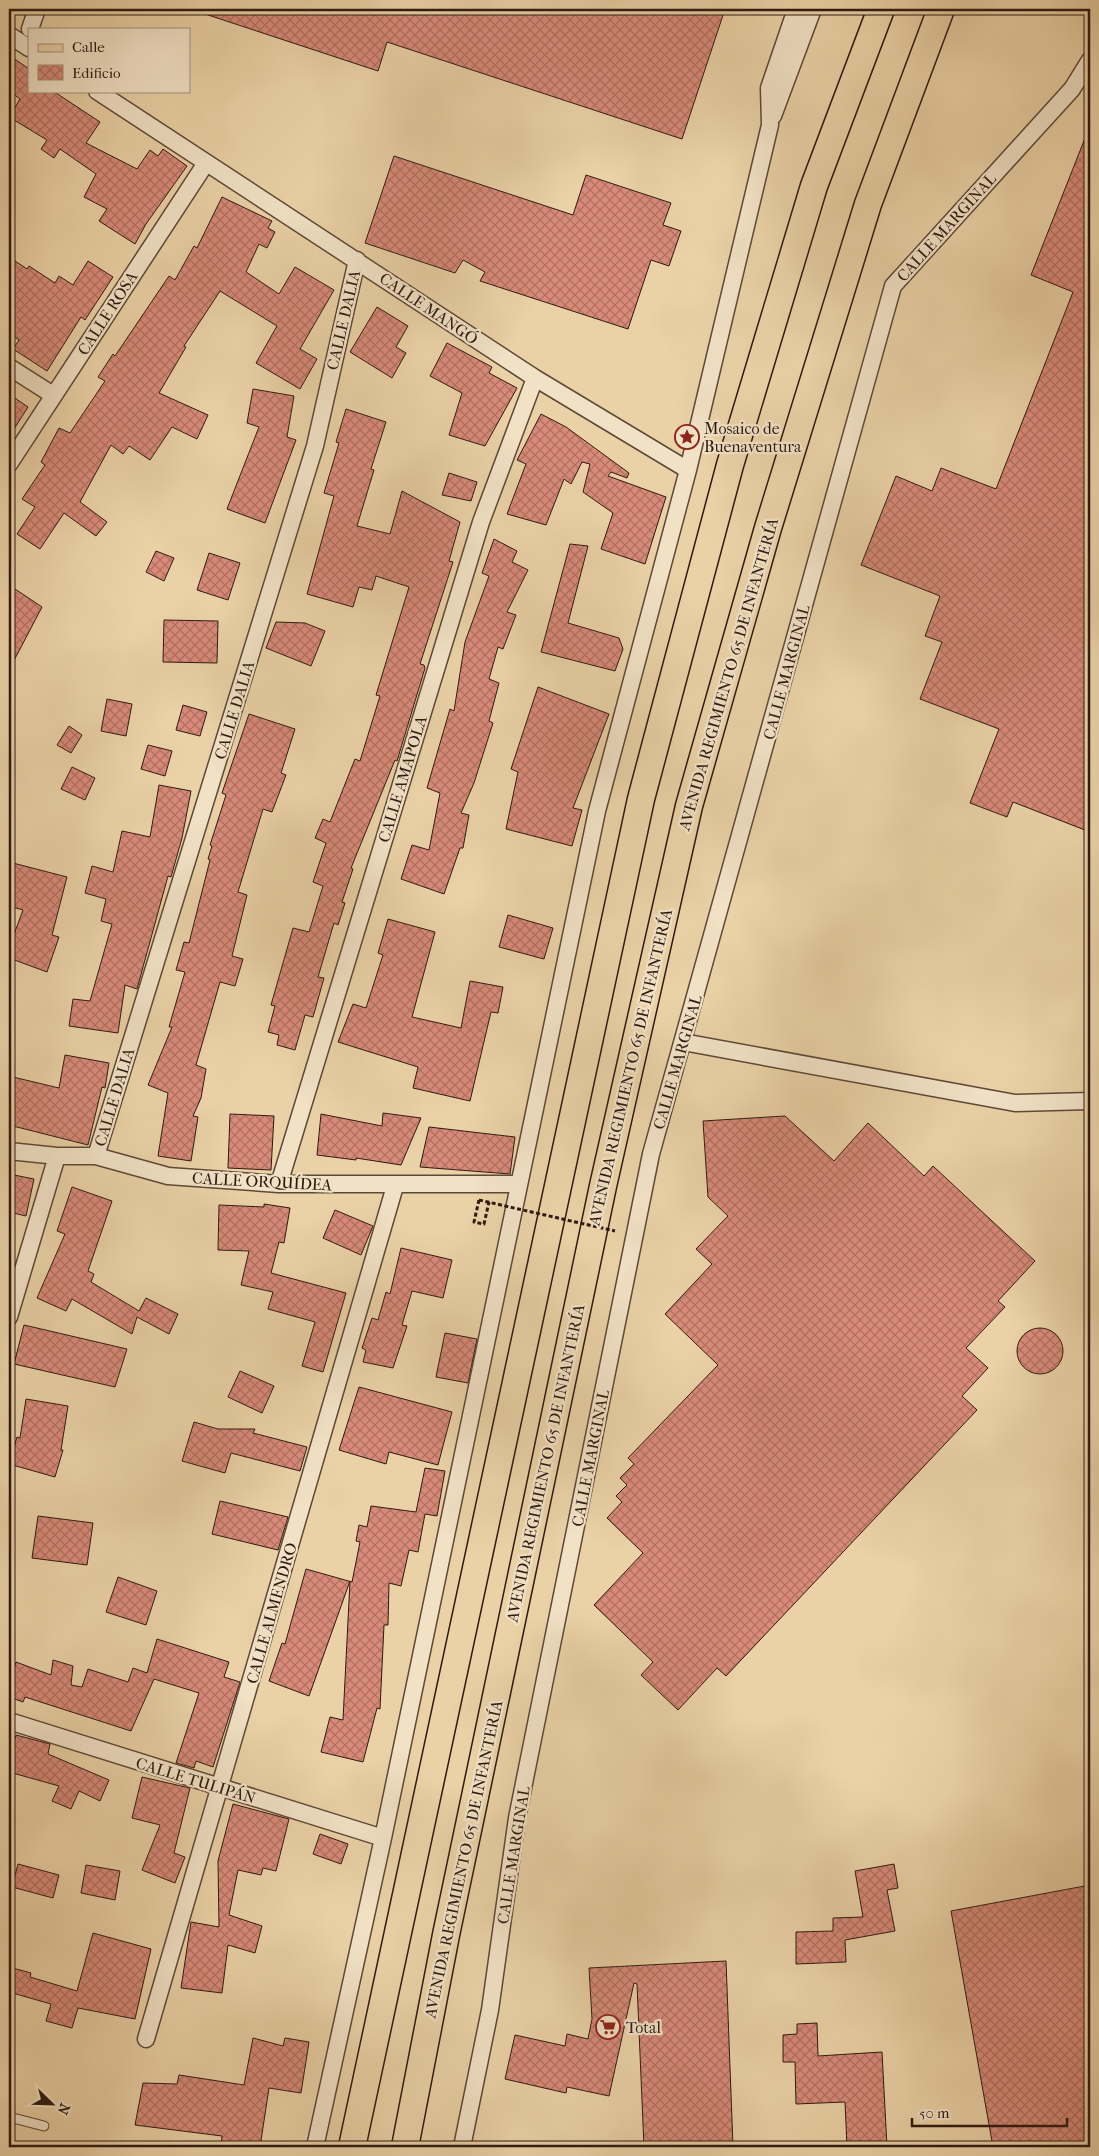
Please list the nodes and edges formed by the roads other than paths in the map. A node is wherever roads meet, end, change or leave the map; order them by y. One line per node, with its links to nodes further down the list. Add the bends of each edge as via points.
1 (37, 9): 7 (street)
2 (796, 9): 13 (street, via 770,88)
3 (813, 9): 13 (street)
4 (881, 9): 37 (main road, via 808,205 730,465 640,799)
5 (941, 9): 10 (main road, AVENIDA REGIMIENTO 65 DE INFANTERÍA)
6 (961, 9): 10 (main road, via 949,18)
7 (31, 28)
8 (9, 35): 9 (street)
9 (28, 38)
10 (925, 51): 38 (main road, AVENIDA REGIMIENTO 65 DE INFANTERÍA, via 868,204 768,528 689,806 603,1186 452,1906)
11 (1090, 60): 21 (street, CALLE MARGINAL, via 1072,89 893,286)
12 (99, 92): 14 (street, CALLE MANGÓ)
13 (770, 125): 20 (street)
14 (206, 162): 15 (street, CALLE MANGÓ); 18 (street, CALLE ROSA)
15 (357, 260): 17 (street, CALLE MANGÓ); 25 (street, CALLE DALIA, via 315,446)
16 (9, 367): 18 (street)
17 (535, 378): 20 (street, CALLE MANGÓ); 26 (street, CALLE AMAPOLA, via 480,522)
18 (52, 395): 19 (street, CALLE ROSA)
19 (9, 464)
20 (688, 470): 27 (street, via 597,811)
21 (683, 1042): 22 (street, via 1015,1104); 39 (street, CALLE MARGINAL, via 651,1154 517,1818 490,2010)
22 (1090, 1100)
23 (9, 1150): 24 (street, CALLE ORQUÍDEA)
24 (57, 1156): 25 (street, CALLE ORQUÍDEA); 29 (street)
25 (96, 1156): 26 (street, CALLE ORQUÍDEA, via 168,1176)
26 (279, 1184): 28 (street, CALLE ORQUÍDEA)
27 (519, 1184): 28 (street, CALLE ORQUÍDEA); 32 (street)
28 (395, 1186): 31 (street, CALLE ALMENDRO)
29 (9, 1317)
30 (9, 1721): 31 (street, CALLE TULIPÁN)
31 (220, 1786): 32 (street, CALLE TULIPÁN); 33 (street, CALLE ALMENDRO)
32 (383, 1838): 36 (street)
33 (146, 2039)
34 (9, 2117): 35 (lane)
35 (44, 2126)
36 (315, 2147)
37 (352, 2147)
38 (405, 2147)
39 (462, 2147)

